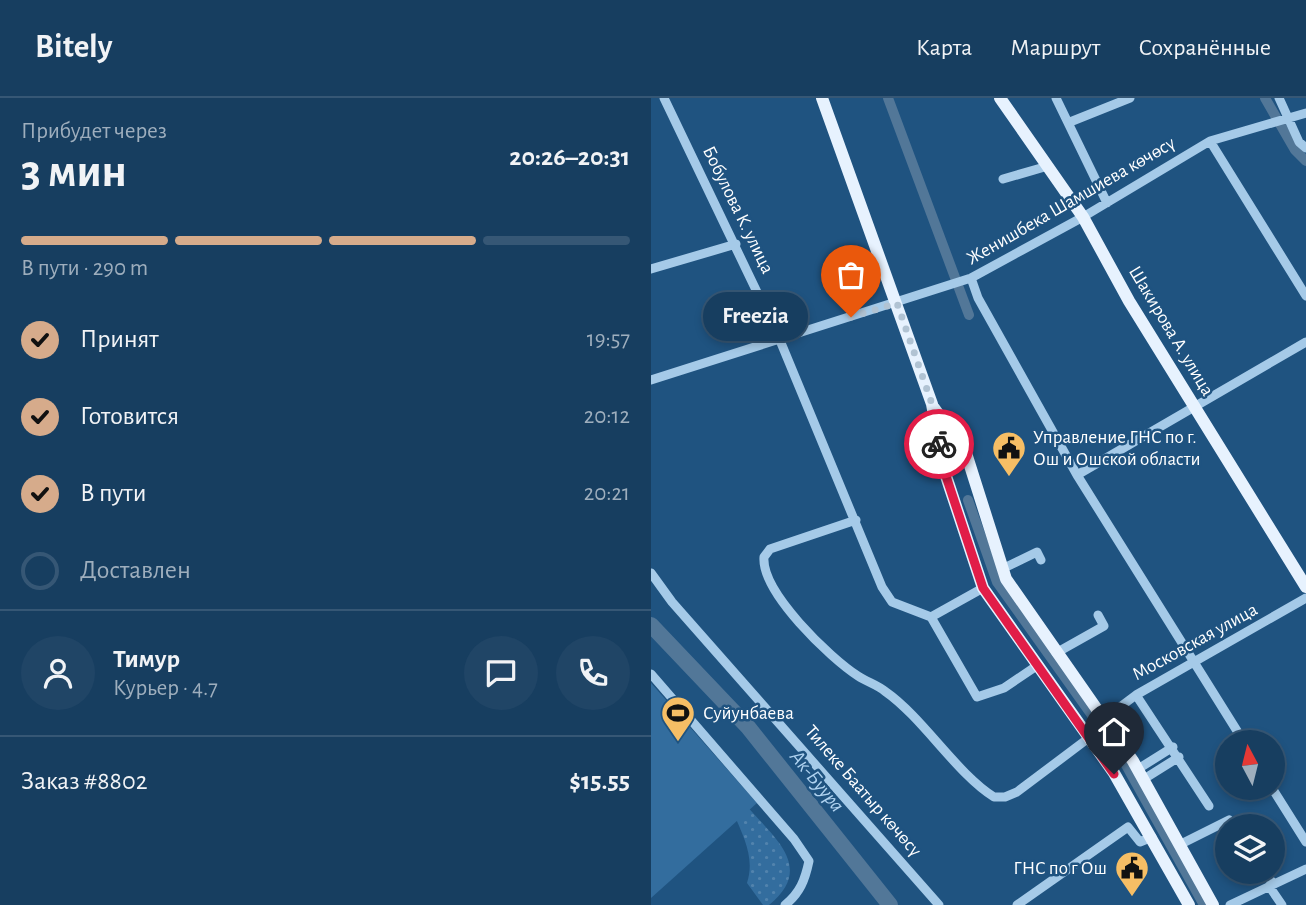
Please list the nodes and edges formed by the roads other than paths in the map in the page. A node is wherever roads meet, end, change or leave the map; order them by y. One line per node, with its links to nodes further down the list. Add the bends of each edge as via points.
1 (664, 98): 16 (street, Бобулова К. улица)
2 (822, 98): 20 (main road)
3 (1000, 98): 12 (main road, Шакирова А. улица)
4 (1056, 98): 9 (street)
5 (1130, 98): 9 (street)
6 (1279, 98): 8 (street)
7 (1306, 113): 8 (street, Женишбека Шамшиева көчөсү)
8 (1287, 118): 10 (street, Женишбека Шамшиева көчөсү); 11 (street)
9 (1070, 122): 14 (street)
10 (1210, 141): 14 (street, Женишбека Шамшиева көчөсү); 19 (street)
11 (1306, 148)
12 (1048, 166): 13 (street); 15 (main road, Шакирова А. улица)
13 (1003, 179)
14 (1107, 203): 15 (street, Женишбека Шамшиева көчөсү)
15 (1083, 217): 18 (street, Женишбека Шамшиева көчөсү); 25 (main road, Шакирова А. улица)
16 (736, 244): 17 (street); 21 (street, Бобулова К. улица)
17 (651, 269)
18 (968, 279): 20 (street, Женишбека Шамшиева көчөсү); 26 (street)
19 (1306, 296)
20 (897, 303): 21 (street, Женишбека Шамшиева көчөсү); 24 (main road)
21 (779, 338): 23 (street, Женишбека Шамшиева көчөсү); 27 (street, Бобулова К. улица)
22 (1306, 342): 25 (street)
23 (651, 380)
24 (932, 404): 29 (main road, via 966,453); 32 (main road, via 943,467)
25 (1194, 406): 26 (street); 31 (main road, Шакирова А. улица)
26 (1077, 475): 37 (street)
27 (856, 520): 35 (street, Бобулова К. улица, via 889,598); 43 (street, via 770,549 764,557 765,572 786,610 810,633 856,675 887,692 994,797 1017,792)
28 (1041, 560): 29 (street, via 1037,552)
29 (1002, 569): 36 (main road)
30 (651, 573): 57 (street, Тилеке Баатыр көчөсү)
31 (1306, 587)
32 (983, 588): 35 (street); 38 (main road)
33 (1306, 598): 37 (street, Московская улица)
34 (1098, 615): 36 (street, via 1104,626)
35 (931, 618): 38 (street, via 977,696 1004,688)
36 (1056, 653): 41 (main road)
37 (1196, 664): 40 (street, Московская улица); 42 (street)
38 (1038, 665): 43 (main road)
39 (651, 674): 56 (street, via 809,861 797,895)
40 (1136, 695): 41 (street, Московская улица); 44 (street)
41 (1104, 719): 46 (main road)
42 (1237, 730)
43 (1090, 737): 50 (main road)
44 (1173, 747): 45 (street); 46 (street)
45 (1179, 757): 46 (street); 48 (street)
46 (1141, 774): 52 (main road)
47 (1280, 800): 51 (street)
48 (1209, 806)
49 (1215, 827): 52 (street)
50 (1152, 837): 58 (street, via 1140,842 1128,827); 59 (main road)
51 (1306, 842)
52 (1179, 845): 60 (main road)
53 (1306, 869): 54 (street)
54 (1285, 878)
55 (1271, 884): 61 (street); 62 (street)
56 (785, 905)
57 (939, 905)
58 (1017, 905)
59 (1189, 905)
60 (1213, 905)
61 (1230, 905)
62 (1282, 905)

